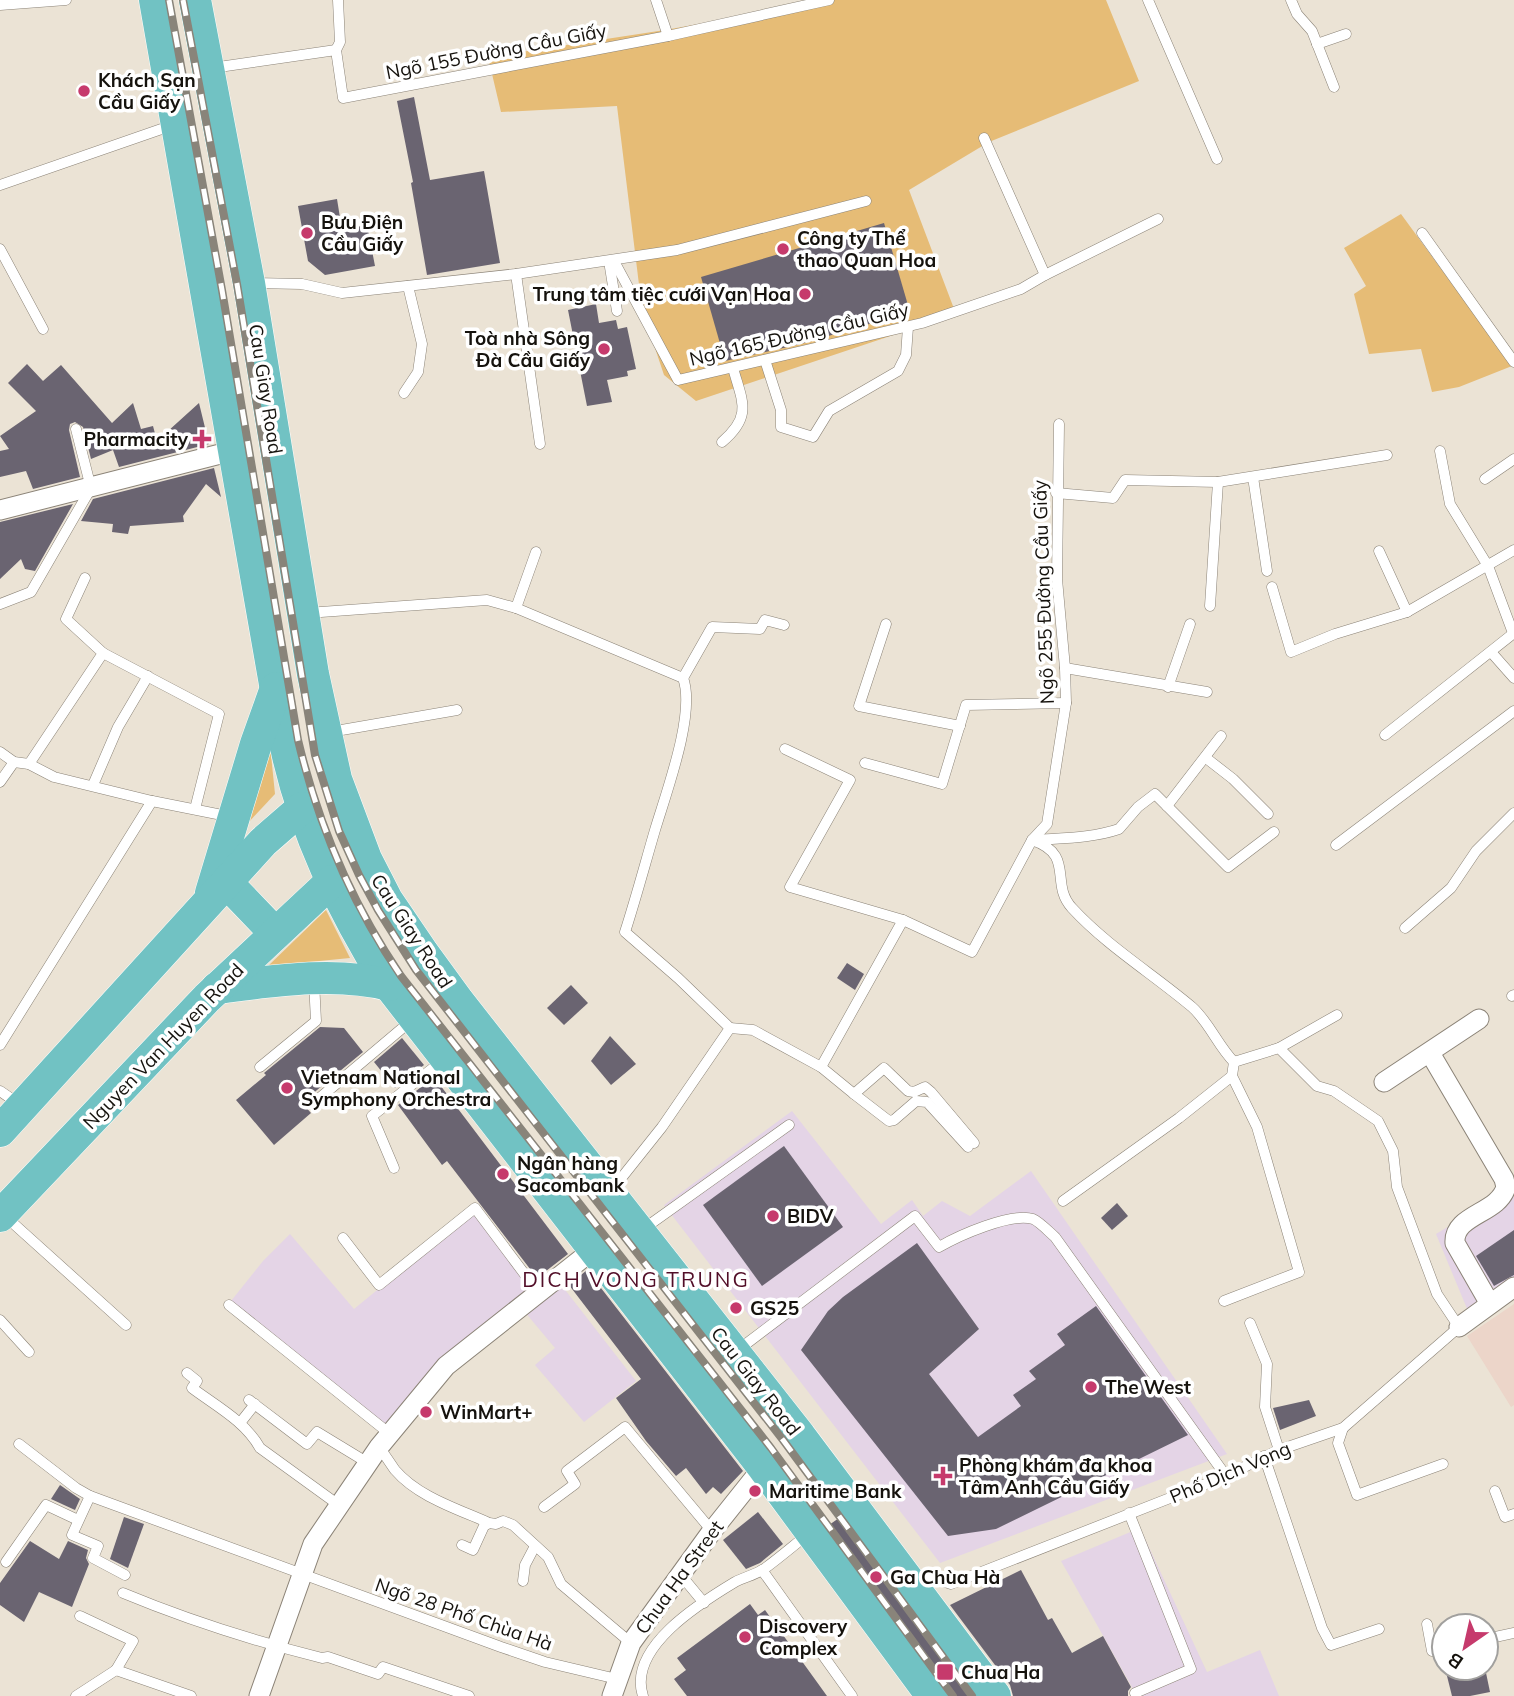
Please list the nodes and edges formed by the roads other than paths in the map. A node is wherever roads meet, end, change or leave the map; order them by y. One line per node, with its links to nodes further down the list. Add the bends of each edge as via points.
1 (66, 0): 10 (lane)
2 (155, 0): 17 (main road, Cau Giay Road)
3 (195, 0): 15 (main road, Cau Giay Road)
4 (338, 0): 14 (lane, via 340,41)
5 (656, 0): 12 (lane)
6 (829, 0): 9 (lane, Ngõ 155 Đường Cầu Giấy)
7 (1148, 0): 19 (lane)
8 (1291, 0): 13 (lane)
9 (793, 4): 12 (lane, Ngõ 155 Đường Cầu Giấy)
10 (0, 5)
11 (1346, 34): 13 (lane)
12 (668, 36): 14 (lane, Ngõ 155 Đường Cầu Giấy, via 343,98)
13 (1317, 44): 16 (lane)
14 (336, 50): 15 (lane)
15 (208, 68): 20 (main road, Cau Giay Road)
16 (1334, 87)
17 (177, 124): 21 (main road, Cau Giay Road); 22 (lane)
18 (984, 138): 30 (lane)
19 (1217, 159)
20 (226, 162): 21 (main road); 31 (main road, Cau Giay Road)
21 (186, 170): 44 (main road, Cau Giay Road)
22 (0, 185)
23 (866, 201): 27 (lane, via 677,250)
24 (1158, 219): 30 (lane, Ngõ 165 Đường Cầu Giấy)
25 (1422, 233): 37 (lane)
26 (0, 250): 28 (lane)
27 (611, 261): 29 (lane); 33 (lane); 38 (lane, Ngõ 165 Đường Cầu Giấy, via 678,380)
28 (4, 267): 35 (lane)
29 (516, 274): 32 (lane); 43 (lane)
30 (1045, 275): 34 (lane, Ngõ 165 Đường Cầu Giấy, via 1021,289)
31 (249, 283): 32 (lane, via 302,284 342,293); 65 (main road, Cau Giay Road)
32 (408, 286): 39 (lane, via 422,344 418,372)
33 (617, 311)
34 (908, 327): 36 (lane, Ngõ 165 Đường Cầu Giấy); 36 (lane, via 906,355 898,371 829,411 813,437 781,427 781,410)
35 (43, 329)
36 (765, 360): 38 (lane, Ngõ 165 Đường Cầu Giấy)
37 (1514, 362)
38 (733, 368): 42 (lane, via 744,408 737,429)
39 (404, 393)
40 (1059, 424): 52 (lane, Ngõ 255 Đường Cầu Giấy)
41 (76, 429): 51 (lane)
42 (722, 442)
43 (540, 444)
44 (236, 450): 51 (street); 76 (main road, Cau Giay Road)
45 (1440, 451): 57 (lane, via 1450,504)
46 (1387, 456): 48 (lane)
47 (1514, 460): 49 (lane)
48 (1253, 477): 50 (lane); 58 (lane)
49 (1485, 479)
50 (1218, 482): 52 (lane, via 1125,480 1113,498); 62 (lane)
51 (91, 488): 53 (street); 61 (lane, via 31,592)
52 (1056, 493): 72 (lane, Ngõ 255 Đường Cầu Giấy)
53 (0, 510)
54 (1514, 550): 57 (lane)
55 (1379, 551): 64 (lane)
56 (536, 552): 63 (lane)
57 (1488, 566): 64 (lane); 69 (lane)
58 (1267, 571)
59 (85, 578): 71 (lane, via 66,619)
60 (1272, 587): 64 (lane, via 1292,652)
61 (0, 604)
62 (1210, 606)
63 (516, 608): 65 (lane, via 487,600); 74 (lane)
64 (1407, 612)
65 (303, 613): 83 (main road, Cau Giay Road)
66 (886, 624): 82 (lane, via 859,706)
67 (1190, 624): 77 (lane)
68 (784, 625): 74 (lane, via 765,620 760,629 712,627)
69 (1514, 633): 70 (lane)
70 (1492, 652): 75 (lane); 84 (lane)
71 (103, 653): 73 (lane); 91 (lane)
72 (1065, 668): 77 (lane); 79 (lane, Ngõ 255 Đường Cầu Giấy)
73 (148, 677): 93 (lane, via 118,727); 97 (lane, via 219,714)
74 (683, 678): 115 (lane, via 688,691 678,751 625,932)
75 (1514, 678)
76 (277, 684): 96 (main road, Cau Giay Road, via 286,747); 100 (main road)
77 (1168, 687): 78 (lane)
78 (1207, 692)
79 (1066, 703): 82 (lane, via 966,705); 102 (lane, Ngõ 255 Đường Cầu Giấy, via 1047,824)
80 (457, 710): 83 (lane)
81 (1514, 711): 103 (lane)
82 (960, 726): 90 (lane, via 942,784)
83 (326, 733): 130 (main road, Cau Giay Road, via 350,819 387,900 451,991)
84 (1385, 735)
85 (1221, 736): 88 (lane)
86 (785, 749): 106 (lane, via 850,780 790,887)
87 (0, 752): 89 (lane)
88 (1206, 758): 95 (lane); 99 (lane)
89 (15, 762): 91 (lane); 92 (lane)
90 (865, 762)
91 (29, 764): 93 (lane, via 54,777)
92 (0, 782)
93 (93, 785): 94 (lane)
94 (152, 801): 97 (lane); 116 (lane)
95 (1167, 806): 101 (lane, via 1228,867); 102 (lane, via 1155,794 1119,829)
96 (302, 808): 104 (main road, Cau Giay Road); 105 (main road, via 263,842)
97 (195, 809): 100 (lane)
98 (1514, 813): 107 (lane, via 1476,851 1451,888)
99 (1268, 814)
100 (235, 817): 105 (main road)
101 (1274, 832)
102 (1032, 840): 106 (lane, Ngõ 255 Đường Cầu Giấy, via 972,952); 120 (lane, via 1057,857 1070,906 1195,1010)
103 (1336, 845)
104 (332, 881): 108 (main road, Nguyen Van Huyen Road); 110 (main road, Cau Giay Road)
105 (217, 893): 108 (main road); 126 (main road)
106 (903, 920): 122 (lane)
107 (1405, 928)
108 (275, 933): 111 (main road, Nguyen Van Huyen Road)
109 (314, 980): 110 (main road, via 370,980); 111 (main road); 121 (lane, via 316,1021)
110 (389, 985): 113 (main road, Cau Giay Road)
111 (216, 988): 135 (main road, Nguyen Van Huyen Road)
112 (1337, 1015): 117 (lane)
113 (415, 1017): 119 (main road, Cau Giay Road); 127 (lane)
114 (1479, 1019): 118 (street)
115 (730, 1028): 122 (lane, via 753,1030); 133 (lane, via 662,1127)
116 (0, 1045)
117 (1279, 1048): 120 (lane); 147 (lane, via 1317,1086 1334,1091 1378,1121 1393,1151 1397,1187 1437,1294)
118 (1430, 1053): 124 (street); 142 (street, via 1504,1179 1505,1193 1500,1199 1454,1234)
119 (445, 1058): 131 (lane, via 372,1116); 132 (main road, Cau Giay Road)
120 (1234, 1062): 123 (lane)
121 (261, 1067)
122 (821, 1067): 125 (lane)
123 (1232, 1076): 134 (lane); 141 (lane, via 1257,1127 1299,1272)
124 (1384, 1082)
125 (855, 1094): 125 (lane, via 884,1068 908,1091 915,1093 925,1087 931,1092 971,1145 927,1102 916,1101 889,1121)
126 (11, 1099): 129 (main road)
127 (316, 1101)
128 (789, 1125): 136 (lane)
129 (0, 1131)
130 (570, 1142): 132 (main road); 133 (main road, Cau Giay Road)
131 (394, 1168)
132 (533, 1172): 138 (main road, Cau Giay Road)
133 (610, 1192): 136 (main road, Cau Giay Road)
134 (1063, 1201)
135 (1, 1214): 146 (lane)
136 (640, 1231): 149 (main road, Cau Giay Road)
137 (343, 1238): 140 (lane, via 379,1285 475,1208)
138 (594, 1249): 140 (street); 158 (main road, Cau Giay Road)
139 (1514, 1287): 142 (street, Phố Dịch Vọng)
140 (538, 1292): 154 (street, via 446,1366)
141 (1224, 1301)
142 (1490, 1304): 147 (street, Phố Dịch Vọng)
143 (229, 1305): 154 (lane)
144 (0, 1320): 148 (lane)
145 (1250, 1323): 155 (lane, via 1268,1364 1265,1407)
146 (126, 1325)
147 (1460, 1327): 152 (lane, Phố Dịch Vọng)
148 (29, 1352)
149 (735, 1353): 159 (lane, via 915,1216 939,1247 982,1226 1033,1219 1055,1237); 178 (main road, Cau Giay Road)
150 (187, 1373): 151 (lane, via 197,1381 192,1388)
151 (240, 1423): 154 (lane, via 252,1402 307,1444 317,1432); 162 (lane, via 260,1448)
152 (1343, 1428): 155 (lane, Phố Dịch Vọng); 157 (lane, via 1338,1443 1357,1495)
153 (19, 1444): 161 (lane, Ngõ 28 Phố Chùa Hà)
154 (379, 1448): 162 (street); 167 (lane, via 407,1482)
155 (1279, 1450): 156 (lane, Phố Dịch Vọng)
156 (1264, 1456): 159 (lane, Phố Dịch Vọng); 183 (lane, via 1331,1645)
157 (1443, 1464)
158 (763, 1467): 168 (street, Chua Ha Street); 169 (main road, Cau Giay Road)
159 (1226, 1476): 164 (lane, Phố Dịch Vọng)
160 (1495, 1491): 165 (lane, via 1505,1517)
161 (90, 1496): 166 (lane); 176 (lane, Ngõ 28 Phố Chùa Hà)
162 (340, 1506): 176 (street, via 313,1544)
163 (544, 1507): 168 (lane, via 575,1484 566,1471 625,1427)
164 (1129, 1513): 178 (lane, Phố Dịch Vọng, via 951,1584 930,1577); 189 (lane, via 1191,1668)
165 (1514, 1514)
166 (78, 1520): 172 (lane, via 46,1505); 175 (lane, via 72,1535 98,1546 93,1558)
167 (489, 1523): 170 (lane, via 473,1550); 171 (lane, via 513,1525)
168 (712, 1531): 174 (street, Chua Ha Street)
169 (811, 1532): 173 (lane); 196 (main road, Cau Giay Road)
170 (462, 1545)
171 (535, 1546): 177 (lane, via 524,1565); 185 (lane, via 548,1557 561,1584)
172 (6, 1562)
173 (762, 1570): 180 (lane); 195 (lane)
174 (680, 1574): 180 (lane); 185 (street, Chua Ha Street)
175 (125, 1575)
176 (301, 1575): 186 (street); 188 (lane, Ngõ 28 Phố Chùa Hà)
177 (523, 1581)
178 (910, 1583): 197 (main road, Cau Giay Road)
179 (123, 1593): 186 (lane)
180 (704, 1603): 194 (lane, via 665,1633 646,1658 639,1684)
181 (80, 1616): 187 (lane, via 132,1642)
182 (1427, 1624): 184 (lane)
183 (1379, 1629)
184 (1430, 1640)
185 (631, 1643): 188 (street, Chua Ha Street)
186 (277, 1647): 192 (street); 193 (lane, via 328,1657 378,1674 383,1667)
187 (116, 1670): 190 (lane); 191 (lane)
188 (615, 1687)
189 (1135, 1693)
190 (76, 1696)
191 (191, 1696)
192 (259, 1696)
193 (469, 1696)
194 (643, 1696)
195 (852, 1696)
196 (932, 1696)
197 (995, 1696)

